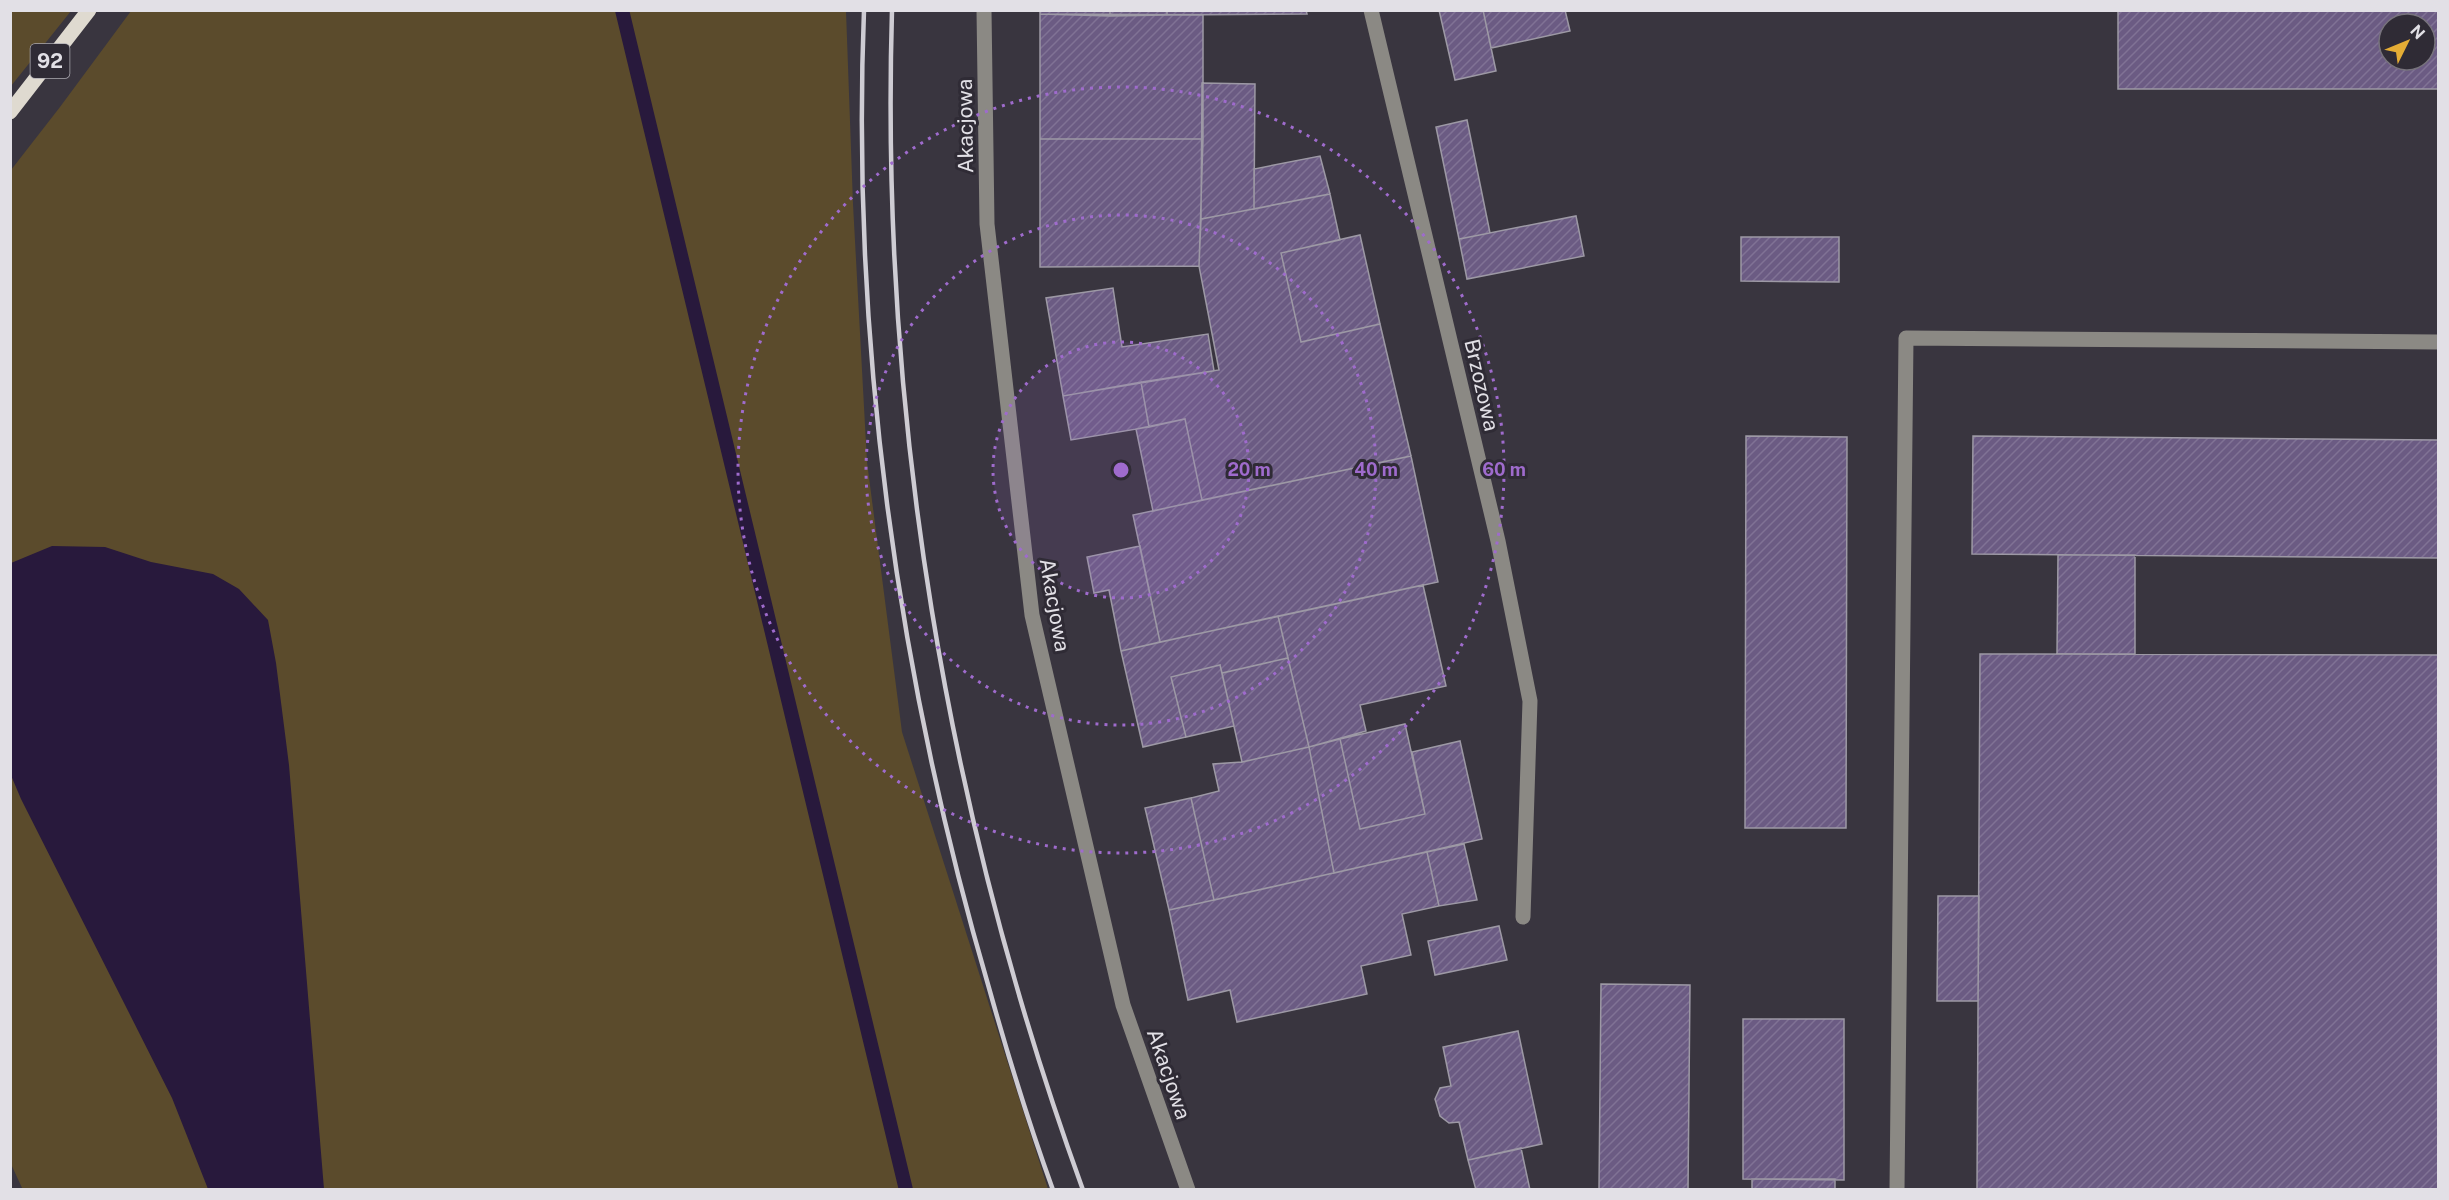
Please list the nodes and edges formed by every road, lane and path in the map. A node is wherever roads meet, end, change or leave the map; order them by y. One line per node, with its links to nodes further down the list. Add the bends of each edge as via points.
1 (89, 10): 4 (main road, 92)
2 (984, 10): 7 (street, Akacjowa, via 987,224 1032,615 1123,1005)
3 (1371, 10): 6 (street, Brzozowa, via 1498,541 1530,701)
4 (10, 112)
5 (2439, 342): 8 (street, via 1906,338)
6 (1523, 918)
7 (1188, 1190)
8 (1897, 1190)

